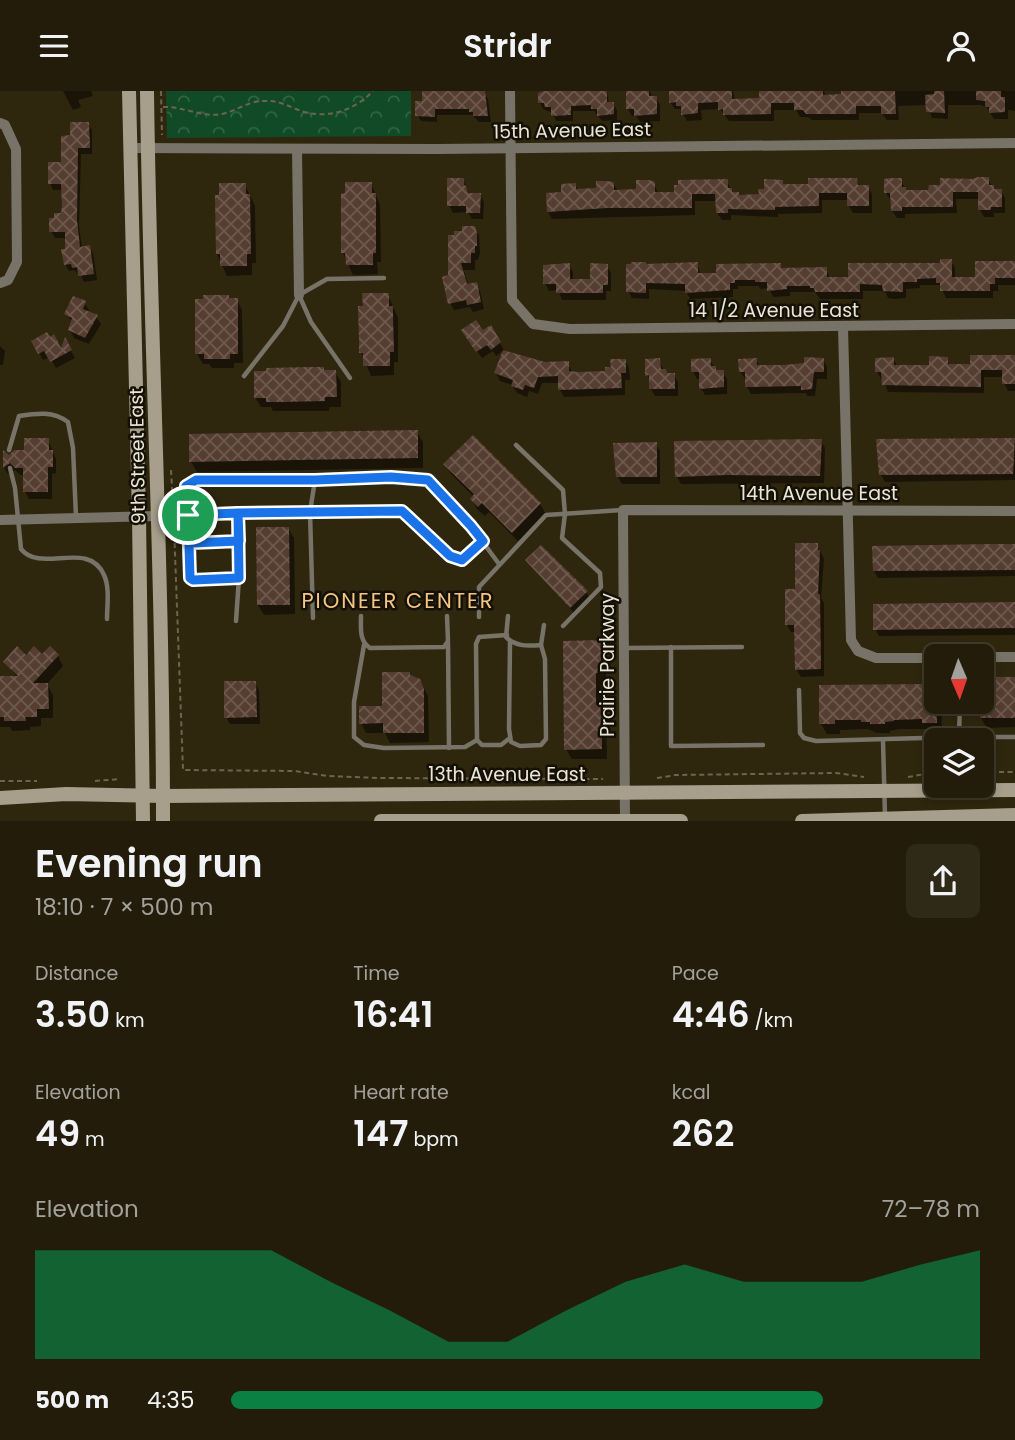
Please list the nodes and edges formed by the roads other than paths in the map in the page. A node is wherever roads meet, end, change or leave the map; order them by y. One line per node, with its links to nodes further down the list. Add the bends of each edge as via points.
1 (128, 91): 6 (main road, 9th Street East)
2 (147, 91): 7 (main road, 9th Street East)
3 (510, 91): 9 (street)
4 (0, 123): 11 (street, via 16,149 17,261 8,280)
5 (1015, 143): 9 (street, 15th Avenue East)
6 (130, 148): 7 (street, 15th Avenue East); 28 (main road, 9th Street East)
7 (155, 149): 8 (street, 15th Avenue East); 29 (main road, 9th Street East)
8 (297, 149): 9 (street, 15th Avenue East); 12 (street)
9 (511, 149): 14 (street, 14 1/2 Avenue East, via 512,300 533,324 570,329)
10 (384, 278): 12 (lane, via 327,279)
11 (0, 283)
12 (299, 295): 15 (lane, via 283,326); 16 (lane, via 311,322)
13 (1015, 324): 14 (street, 14 1/2 Avenue East)
14 (843, 327): 22 (street)
15 (244, 376)
16 (350, 378)
17 (516, 445): 26 (lane, via 563,490)
18 (9, 450): 30 (lane, via 19,417 58,415 68,422)
19 (10, 468): 31 (lane)
20 (315, 480): 24 (lane); 27 (lane, via 196,480 186,486); 34 (lane, via 428,480)
21 (623, 510): 22 (street, 14th Avenue East); 26 (lane); 53 (street, Prairie Parkway)
22 (849, 511): 23 (street, 14th Avenue East); 54 (street, via 851,639 858,652 876,658)
23 (1015, 511)
24 (310, 512): 25 (lane); 34 (lane, via 402,511 450,556 462,560); 40 (lane)
25 (238, 513): 27 (lane); 33 (lane)
26 (565, 514): 35 (lane, via 546,515); 45 (lane, via 562,538 600,573 601,587)
27 (188, 515): 29 (lane)
28 (139, 516): 29 (street); 30 (street); 69 (main road, 9th Street East)
29 (157, 516): 70 (main road, 9th Street East)
30 (76, 518): 31 (street)
31 (16, 519): 32 (street); 42 (lane, via 24,554 82,558 100,568 106,582)
32 (0, 520)
33 (239, 541): 36 (lane); 36 (lane, via 189,545 191,580)
34 (483, 541): 35 (lane)
35 (499, 564): 41 (lane, via 479,587)
36 (239, 578): 43 (lane)
37 (360, 616): 49 (lane)
38 (447, 616): 47 (lane)
39 (508, 616): 46 (lane)
40 (313, 618)
41 (479, 618)
42 (107, 619)
43 (236, 621)
44 (544, 625): 50 (lane)
45 (563, 626)
46 (507, 635): 48 (lane); 62 (lane, via 479,637 476,644)
47 (448, 641): 49 (lane, via 437,648); 65 (lane)
48 (510, 642): 50 (lane); 58 (lane)
49 (364, 645): 65 (lane, via 354,702 354,737 364,745 384,748)
50 (541, 645): 58 (lane, via 546,739 541,745 520,746)
51 (671, 647): 52 (lane); 53 (lane); 64 (lane, via 671,746)
52 (742, 647)
53 (625, 648): 68 (street, Prairie Parkway)
54 (924, 657)
55 (994, 657): 56 (street)
56 (1015, 657)
57 (799, 690): 63 (lane, via 804,738)
58 (510, 737): 62 (lane, via 501,745 482,745)
59 (994, 737): 60 (lane)
60 (1015, 737)
61 (924, 738): 63 (lane)
62 (477, 740): 65 (lane)
63 (883, 740): 66 (lane)
64 (763, 745)
65 (449, 748)
66 (884, 784): 67 (main road, 13th Avenue East); 68 (main road, 13th Avenue East); 74 (lane)
67 (1015, 790)
68 (625, 793): 70 (main road, 13th Avenue East); 73 (street, Prairie Parkway)
69 (143, 796): 70 (main road, 13th Avenue East); 71 (main road, 13th Avenue East); 75 (main road, 9th Street East)
70 (163, 796): 76 (main road, 9th Street East)
71 (0, 798)
72 (1015, 815): 74 (main road)
73 (625, 820): 77 (main road); 78 (main road)
74 (885, 820): 79 (main road)
75 (143, 821)
76 (163, 821)
77 (381, 821)
78 (681, 821)
79 (802, 821)

